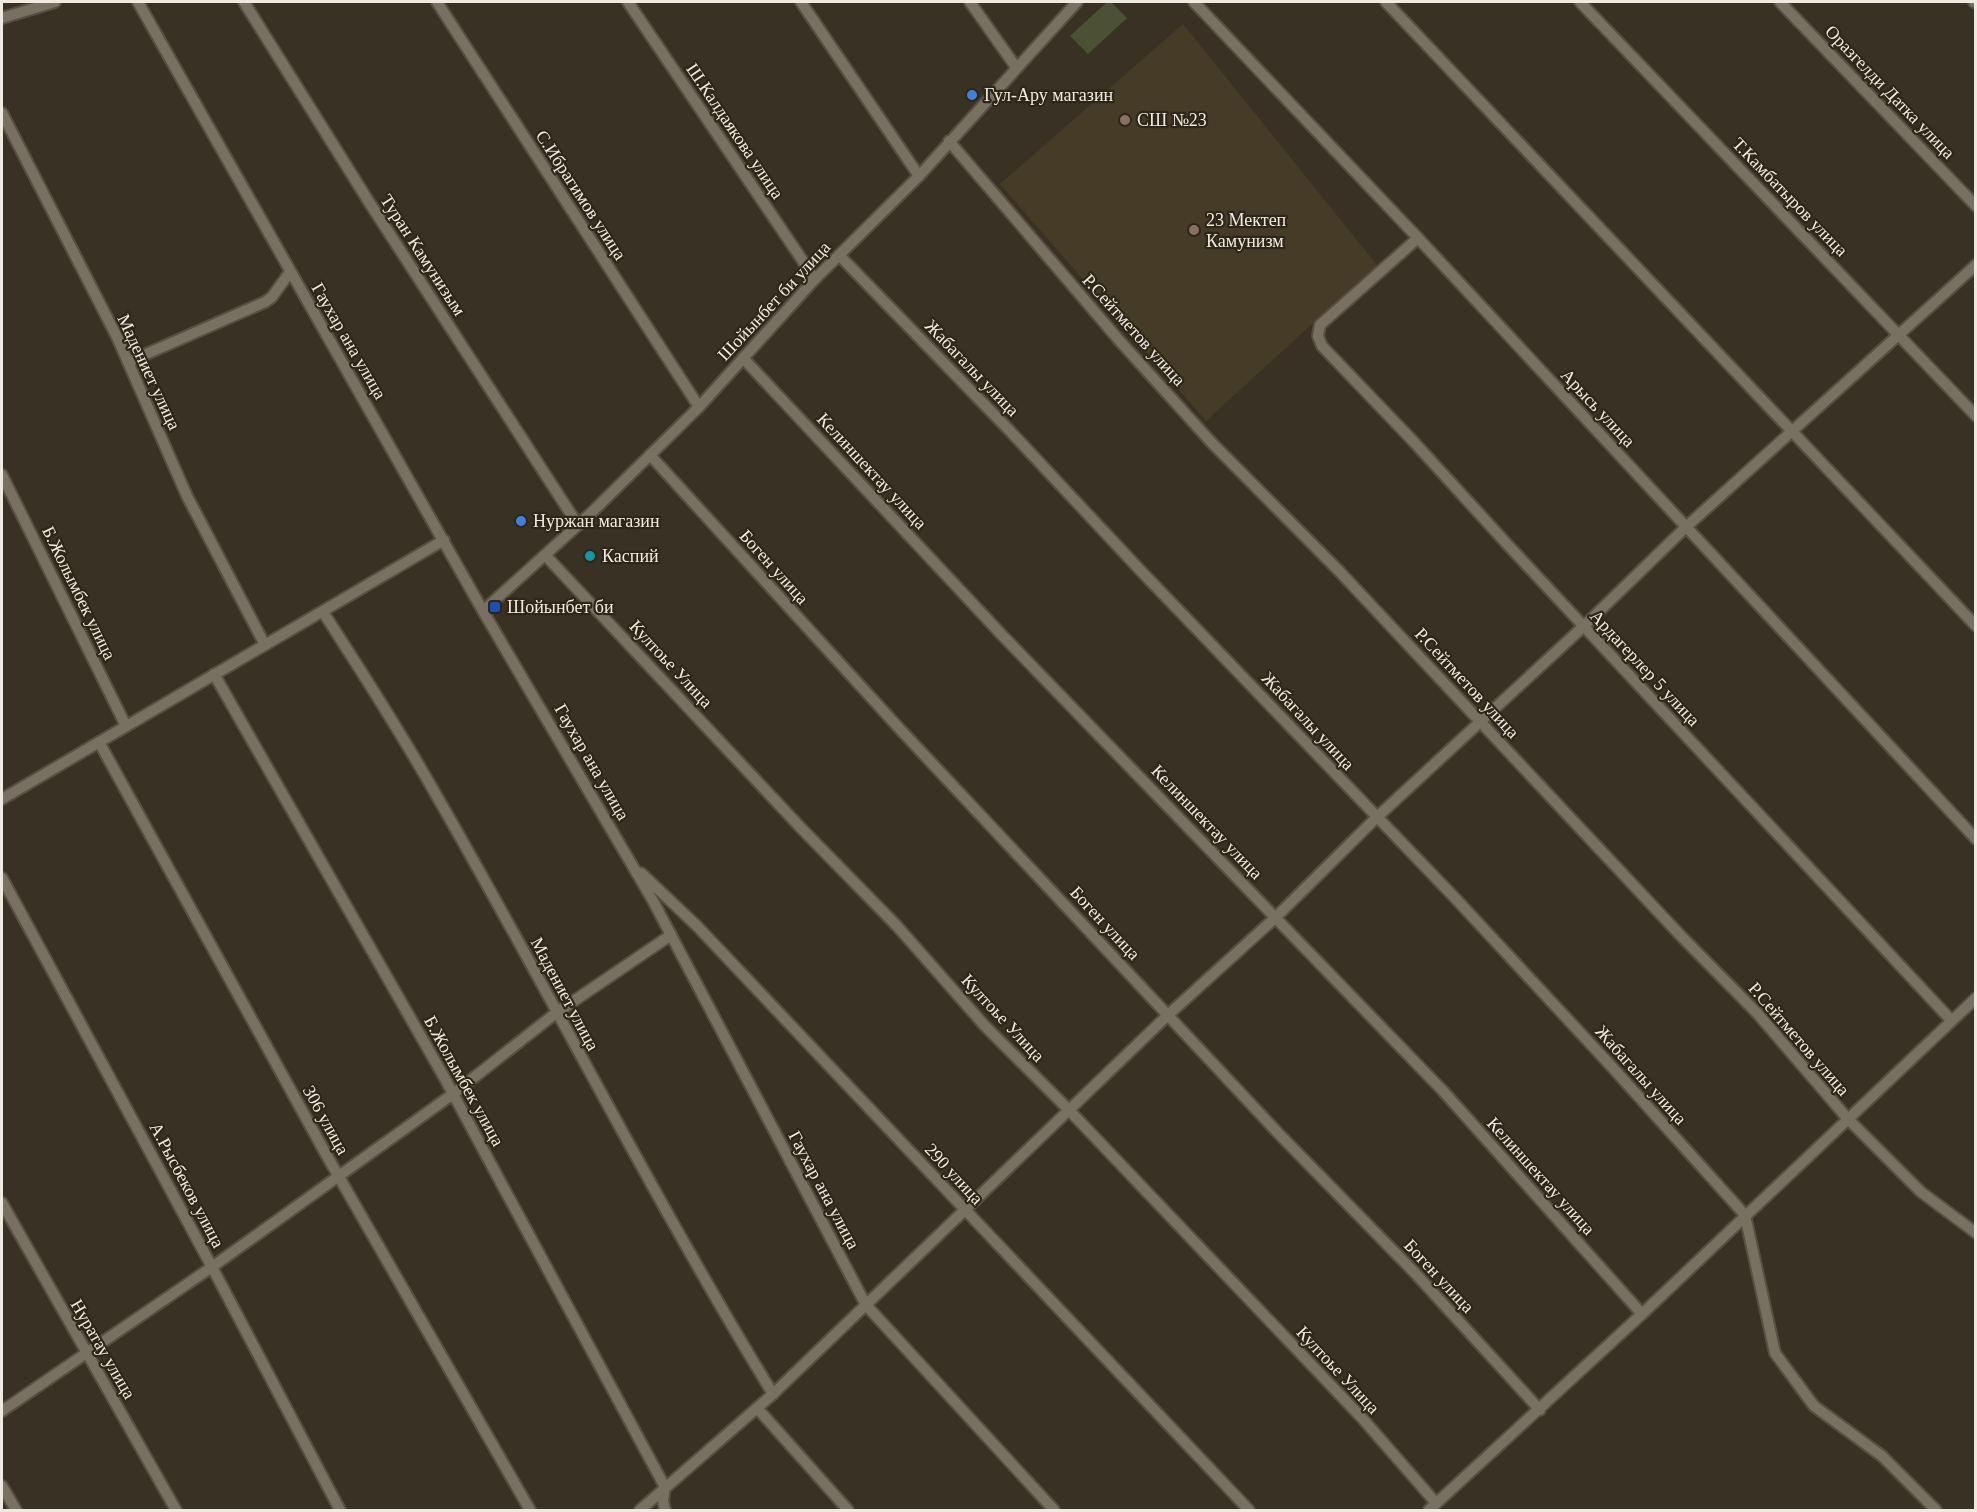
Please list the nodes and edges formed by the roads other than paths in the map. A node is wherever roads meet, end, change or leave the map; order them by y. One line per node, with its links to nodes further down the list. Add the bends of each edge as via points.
1 (55, 2): 13 (street)
2 (138, 2): 22 (street, Гаухар ана улица)
3 (244, 2): 32 (street, Туран Камунизым)
4 (437, 2): 27 (street, С.Ибрагимов улица)
5 (628, 2): 23 (street, Ш.Калдаякова улица)
6 (801, 2): 17 (street)
7 (970, 2): 14 (street)
8 (1077, 2): 14 (street, Шойынбет би улица)
9 (1194, 2): 19 (street, Арысь улица)
10 (1386, 2): 29 (street)
11 (1580, 2): 24 (street, Т.Камбатыров улица)
12 (1780, 2): 18 (street, Оразгелди Датка улица)
13 (2, 18)
14 (1016, 66): 16 (street, Шойынбет би улица)
15 (2, 113): 26 (street, Мадениет улица)
16 (949, 141): 17 (street, Шойынбет би улица); 42 (street, Р.Сейтметов улица, via 1211,441)
17 (919, 176): 20 (street, Шойынбет би улица)
18 (1976, 206)
19 (1418, 238): 33 (street, Арысь улица); 38 (street, Ардагерлер 5 улица, via 1320,325 1318,336 1322,346)
20 (839, 255): 23 (street, Шойынбет би улица); 46 (street, Жабагалы улица)
21 (1976, 265): 24 (street)
22 (290, 272): 26 (street, via 265,302); 34 (street, Гаухар ана улица)
23 (815, 279): 25 (street, Шойынбет би улица)
24 (1897, 334): 28 (street, Т.Камбатыров улица); 29 (street)
25 (743, 358): 27 (street, Шойынбет би улица); 50 (street, Келиншектау улица, via 1002,635)
26 (128, 362): 40 (street, Мадениет улица, via 187,496)
27 (699, 407): 30 (street, Шойынбет би улица)
28 (1976, 416)
29 (1791, 431): 33 (street); 39 (street)
30 (650, 455): 32 (street, Шойынбет би улица); 54 (street, Боген улица)
31 (2, 475): 43 (street, Б.Жолымбек улица)
32 (578, 525): 35 (street, Шойынбет би улица)
33 (1686, 527): 38 (street); 47 (street, Арысь улица)
34 (444, 540): 36 (street, Гаухар ана улица); 37 (street)
35 (546, 556): 36 (street, Шойынбет би улица); 57 (street, Култоье Улица, via 897,926 985,1026)
36 (483, 611): 48 (street, Гаухар ана улица)
37 (323, 612): 40 (street); 53 (street, Мадениет улица, via 435,792)
38 (1584, 626): 42 (street); 55 (street, Ардагерлер 5 улица)
39 (1976, 626)
40 (265, 645): 41 (street)
41 (214, 674): 43 (street); 56 (street, Б.Жолымбек улица)
42 (1481, 721): 46 (street); 58 (street, Р.Сейтметов улица, via 1757,1013)
43 (126, 726): 44 (street)
44 (99, 742): 45 (street); 59 (street, 306 улица)
45 (2, 799)
46 (1376, 818): 50 (street); 62 (street, Жабагалы улица, via 1456,899)
47 (1976, 839)
48 (632, 864): 51 (street, Гаухар ана улица); 61 (street, 290 улица, via 697,926)
49 (2, 878): 64 (street, А.Рысбеков улица)
50 (1276, 917): 54 (street); 66 (street, Келиншектау улица, via 1444,1092)
51 (671, 934): 53 (street); 65 (street, Гаухар ана улица)
52 (1976, 998): 55 (street)
53 (556, 1013): 56 (street); 68 (street, Мадениет улица)
54 (1168, 1015): 57 (street); 70 (street, Боген улица)
55 (1951, 1020): 58 (street)
56 (453, 1094): 59 (street); 73 (street, Б.Жолымбек улица)
57 (1068, 1109): 61 (street); 74 (street, Култоье Улица, via 1362,1418)
58 (1848, 1119): 62 (street); 63 (street, Р.Сейтметов улица, via 1922,1192)
59 (339, 1175): 64 (street); 78 (street, 306 улица)
60 (2, 1203): 67 (street, Нуратау улица)
61 (964, 1209): 65 (street); 83 (street, 290 улица)
62 (1745, 1215): 66 (street); 84 (street, via 1775,1353 1814,1406 1882,1456)
63 (1976, 1233)
64 (212, 1267): 67 (street); 77 (street, А.Рысбеков улица)
65 (866, 1305): 68 (street); 82 (street, Гаухар ана улица)
66 (1642, 1314): 70 (street)
67 (86, 1353): 71 (street); 76 (street, Нуратау улица)
68 (773, 1394): 69 (street)
69 (758, 1408): 73 (street); 81 (street)
70 (1540, 1410): 74 (street)
71 (2, 1411)
72 (2, 1486): 75 (street)
73 (665, 1487): 79 (street); 80 (street, Б.Жолымбек улица)
74 (1433, 1507)
75 (16, 1510)
76 (176, 1510)
77 (340, 1510)
78 (530, 1510)
79 (640, 1510)
80 (665, 1510)
81 (848, 1510)
82 (1054, 1510)
83 (1249, 1510)
84 (1936, 1510)

